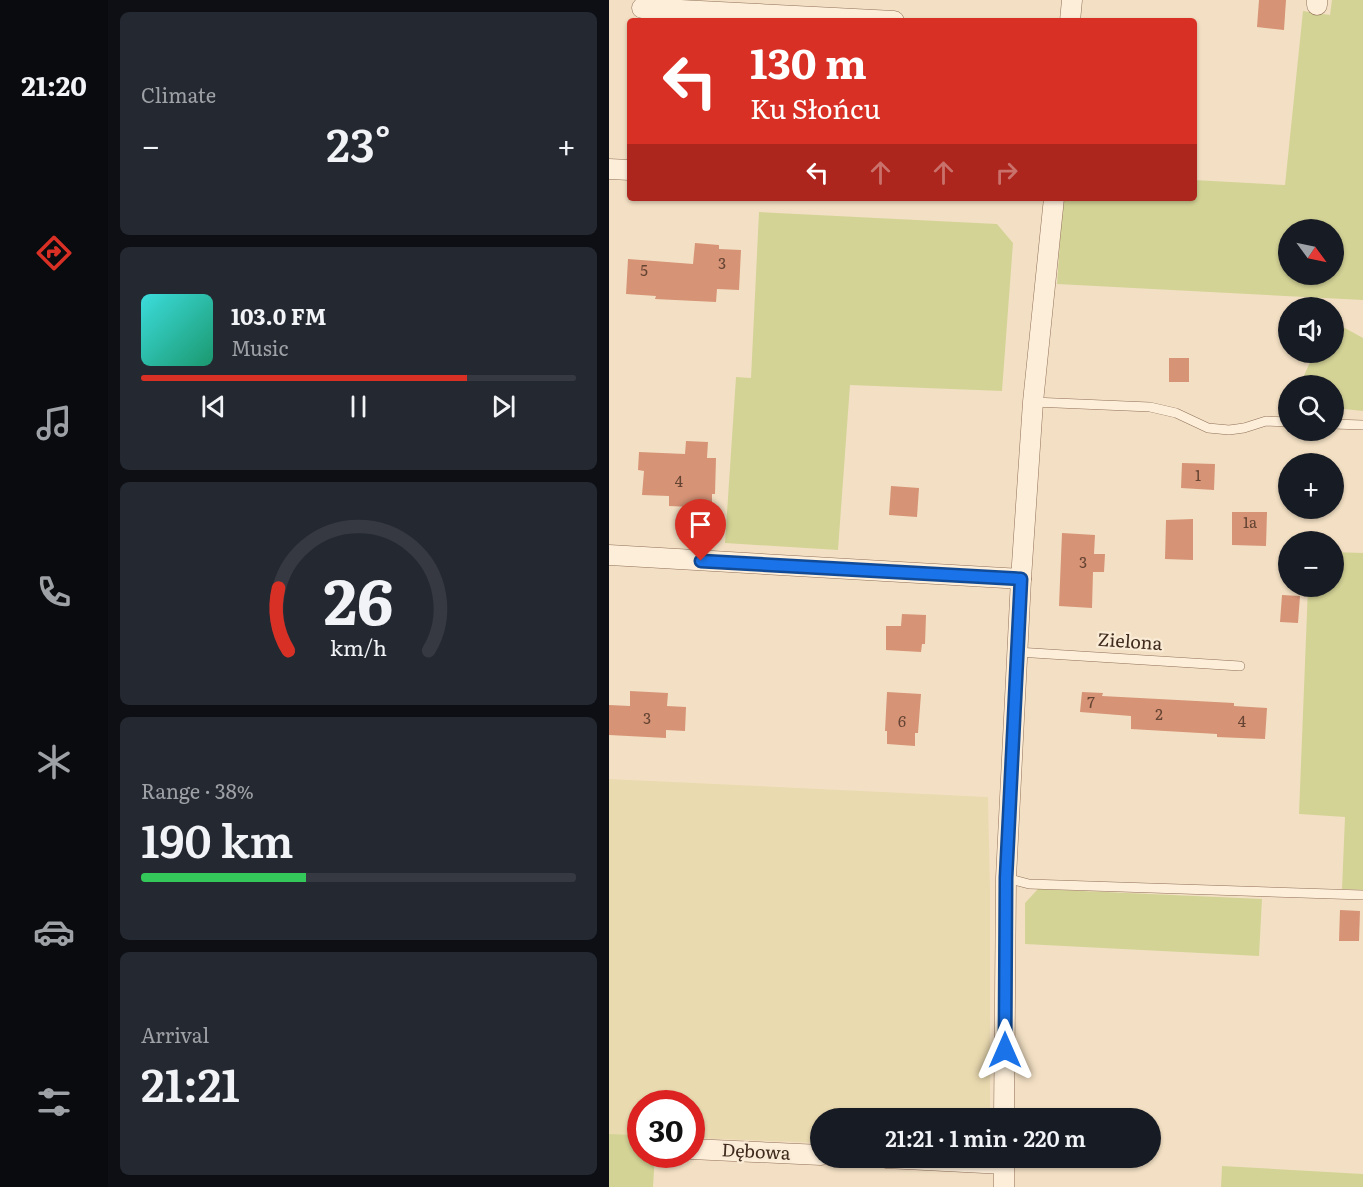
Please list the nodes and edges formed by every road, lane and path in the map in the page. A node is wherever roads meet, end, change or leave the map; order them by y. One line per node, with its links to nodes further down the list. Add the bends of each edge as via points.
1 (1072, 0): 4 (street)
2 (642, 8): 3 (street)
3 (836, 18)
4 (1070, 18)
5 (609, 169): 6 (street)
6 (627, 170)
7 (1054, 201): 8 (street)
8 (1033, 402): 9 (lane, via 1150,407 1176,413 1208,428 1229,430); 13 (street)
9 (1278, 422)
10 (1344, 424): 11 (lane)
11 (1363, 425)
12 (609, 555): 13 (street)
13 (1021, 579): 14 (street)
14 (1017, 652): 15 (lane, Zielona); 16 (street)
15 (1240, 666)
16 (1006, 878): 17 (lane, via 1029,884); 18 (street)
17 (1363, 895)
18 (1004, 1108)
19 (705, 1150): 20 (street, Dębowa)
20 (810, 1154)
21 (1004, 1168): 22 (street)
22 (1004, 1187)

